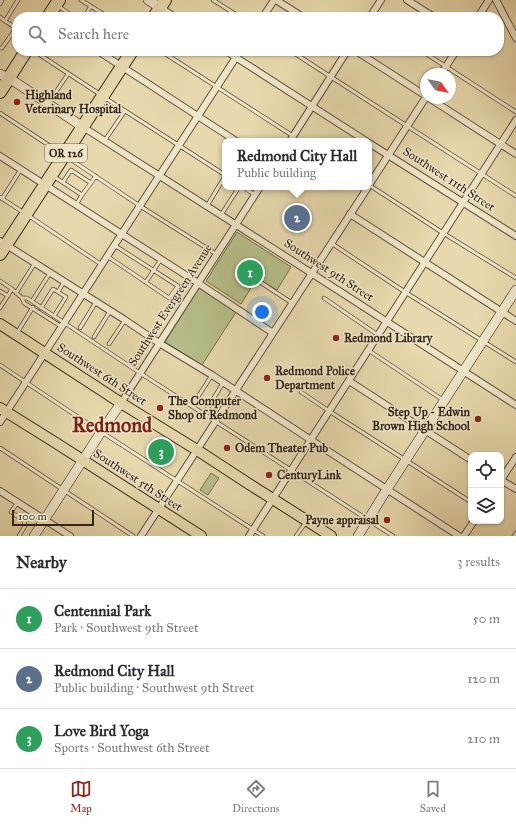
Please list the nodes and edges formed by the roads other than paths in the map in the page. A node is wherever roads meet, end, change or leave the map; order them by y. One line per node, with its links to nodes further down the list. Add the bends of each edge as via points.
1 (2, 0): 11 (lane)
2 (18, 0): 28 (lane)
3 (81, 0): 13 (lane)
4 (148, 0): 14 (street)
5 (213, 0): 19 (lane)
6 (275, 0): 20 (street); 21 (street)
7 (381, 0): 22 (street)
8 (407, 0): 23 (street)
9 (489, 0): 24 (street)
10 (496, 0): 25 (street)
11 (0, 4)
12 (60, 4): 15 (highway); 16 (lane)
13 (91, 6): 17 (lane); 18 (lane)
14 (160, 8)
15 (53, 12)
16 (69, 12)
17 (87, 12)
18 (100, 12)
19 (232, 12)
20 (266, 12)
21 (295, 12)
22 (373, 12)
23 (426, 12)
24 (481, 12)
25 (502, 12)
26 (504, 15): 31 (street)
27 (0, 17): 28 (lane)
28 (5, 21): 29 (lane)
29 (12, 25)
30 (12, 34): 32 (lane)
31 (516, 38)
32 (0, 48)
33 (22, 56): 48 (highway)
34 (42, 56): 47 (lane)
35 (106, 56): 45 (street)
36 (129, 56): 45 (highway, OR 126)
37 (169, 56): 50 (lane)
38 (233, 56): 44 (street)
39 (300, 56): 49 (lane)
40 (344, 56): 49 (street)
41 (364, 56): 52 (street)
42 (430, 56): 46 (lane)
43 (453, 56): 46 (street)
44 (236, 58): 50 (street); 57 (street)
45 (122, 66): 53 (highway, OR 126); 61 (street)
46 (446, 66): 59 (lane)
47 (68, 74): 53 (lane); 54 (lane)
48 (4, 76): 51 (highway); 54 (street, Southwest 9th Street)
49 (331, 77): 57 (street); 63 (lane)
50 (217, 87): 61 (street); 66 (lane)
51 (0, 92)
52 (420, 93)
53 (103, 96): 58 (lane); 64 (highway, OR 126)
54 (48, 104): 64 (street, Southwest 9th Street)
55 (421, 104): 63 (street)
56 (438, 104): 70 (street)
57 (312, 106): 67 (street); 68 (street)
58 (125, 111): 69 (lane); 71 (lane)
59 (516, 112)
60 (0, 114): 74 (lane)
61 (198, 116): 65 (street); 71 (street)
62 (516, 120): 70 (street)
63 (407, 126): 75 (street); 80 (lane)
64 (83, 127): 69 (street, Southwest 9th Street); 74 (highway, OR 126)
65 (231, 138)
66 (290, 138)
67 (292, 138)
68 (361, 138)
69 (105, 140): 82 (street, Southwest 9th Street)
70 (500, 144): 73 (street); 80 (street)
71 (180, 145): 79 (lane); 82 (street)
72 (372, 145): 75 (street, Southwest 11th Street)
73 (516, 154)
74 (64, 155): 78 (highway, OR 126); 81 (lane)
75 (388, 155): 84 (street); 97 (street, Southwest 11th Street)
76 (0, 156): 77 (street)
77 (21, 169): 87 (street); 96 (lane)
78 (52, 174): 85 (lane); 87 (highway, OR 126)
79 (222, 174)
80 (481, 174): 95 (lane); 97 (street)
81 (96, 176): 86 (lane); 99 (lane)
82 (160, 176): 99 (street); 100 (street, Southwest 9th Street)
83 (222, 181): 100 (lane)
84 (372, 181)
85 (63, 182): 86 (lane, via 71,170); 93 (lane)
86 (90, 183): 93 (lane)
87 (45, 185): 98 (street); 101 (highway, OR 126)
88 (372, 188): 105 (lane)
89 (237, 190): 103 (lane)
90 (248, 190): 94 (lane)
91 (258, 190): 94 (street, Southwest Evergreen Avenue)
92 (366, 190): 102 (street)
93 (82, 195): 98 (lane)
94 (255, 195): 104 (street, Southwest Evergreen Avenue)
95 (516, 196)
96 (1, 198): 101 (lane)
97 (463, 203): 105 (street); 107 (street, Southwest 11th Street)
98 (76, 205): 106 (street)
99 (140, 206): 106 (street); 111 (lane)
100 (207, 206): 103 (street, Southwest 9th Street)
101 (26, 214): 109 (highway, OR 126); 116 (lane)
102 (350, 214): 108 (street); 114 (street)
103 (221, 215): 104 (street, Southwest 9th Street)
104 (236, 224): 111 (street, Southwest Evergreen Avenue); 119 (street, Southwest 9th Street)
105 (443, 233): 114 (street); 120 (lane)
106 (122, 234): 110 (street); 113 (street)
107 (516, 236)
108 (331, 243): 119 (street); 130 (lane)
109 (2, 246): 115 (street)
110 (114, 246): 112 (street); 117 (lane)
111 (216, 254): 125 (street, Southwest Evergreen Avenue)
112 (107, 256): 116 (street); 124 (lane)
113 (161, 259): 117 (lane); 125 (street)
114 (425, 262): 130 (street); 144 (street)
115 (35, 263): 118 (street); 131 (lane)
116 (102, 265): 132 (street)
117 (153, 270): 124 (lane); 124 (lane, via 178,286 169,298)
118 (50, 273): 123 (street); 136 (lane)
119 (312, 274): 138 (street); 147 (street, Southwest 9th Street)
120 (516, 278)
121 (256, 280): 138 (lane)
122 (0, 281): 126 (lane)
123 (64, 282): 129 (lane); 132 (street)
124 (146, 282)
125 (198, 283): 152 (street); 157 (street, Southwest Evergreen Avenue)
126 (12, 289): 131 (lane); 133 (lane)
127 (516, 290): 144 (street)
128 (0, 291): 133 (lane)
129 (58, 292): 142 (lane, via 53,289); 145 (lane, via 66,297)
130 (406, 292): 147 (street); 156 (lane)
131 (16, 294): 134 (lane)
132 (83, 294): 137 (street); 150 (street)
133 (8, 296): 140 (lane)
134 (22, 298): 136 (lane); 141 (lane, via 24,303)
135 (324, 298): 153 (lane)
136 (32, 301): 139 (lane)
137 (96, 302): 143 (street); 151 (lane)
138 (292, 303): 152 (street)
139 (35, 304): 141 (lane); 142 (lane)
140 (0, 308)
141 (32, 308): 150 (lane); 154 (lane)
142 (41, 308): 145 (lane)
143 (110, 311): 146 (street); 155 (lane)
144 (502, 312): 148 (street); 156 (street)
145 (54, 316): 150 (lane)
146 (125, 320): 157 (street); 158 (lane)
147 (386, 322): 153 (street); 163 (street, Southwest 9th Street)
148 (516, 322)
149 (0, 324): 154 (main road, Southwest 6th Street)
150 (63, 325): 160 (street); 164 (lane)
151 (80, 328)
152 (273, 333): 169 (street)
153 (378, 334): 159 (street)
154 (16, 335): 160 (main road, Southwest 6th Street)
155 (94, 337)
156 (483, 341): 161 (lane); 163 (street)
157 (159, 343): 164 (street, Southwest Evergreen Avenue); 165 (street)
158 (109, 344)
159 (368, 350): 166 (street); 171 (lane)
160 (44, 353): 167 (street); 172 (main road, Southwest 6th Street)
161 (516, 362)
162 (0, 366): 167 (lane)
163 (464, 371): 171 (street); 173 (street, Southwest 9th Street)
164 (140, 374): 172 (street, Southwest Evergreen Avenue); 174 (lane)
165 (212, 376): 168 (street); 174 (lane)
166 (349, 381): 176 (street); 180 (street)
167 (26, 382): 175 (street); 181 (lane)
168 (224, 383): 169 (street); 177 (lane)
169 (236, 391): 179 (street); 182 (street)
170 (301, 392): 176 (lane)
171 (445, 401): 180 (street)
172 (120, 403): 181 (street, Southwest Evergreen Avenue); 184 (main road, Southwest 6th Street)
173 (516, 405)
174 (192, 406): 177 (lane)
175 (3, 410): 178 (street); 187 (main road, Southwest 5th Street)
176 (329, 411): 182 (street); 188 (lane)
177 (204, 414): 179 (lane)
178 (0, 422)
179 (216, 422): 184 (street); 189 (lane)
180 (426, 430): 186 (street); 188 (street)
181 (101, 432): 187 (street, Southwest Evergreen Avenue); 191 (lane)
182 (310, 440): 189 (street); 193 (street)
183 (0, 448): 195 (lane)
184 (197, 450): 191 (street); 197 (main road, Southwest 6th Street)
185 (516, 457): 190 (street)
186 (468, 458)
187 (83, 460): 195 (street, Southwest Evergreen Avenue); 200 (main road, Southwest 5th Street)
188 (406, 460): 193 (street); 198 (lane)
189 (291, 470): 197 (street); 203 (lane)
190 (504, 475)
191 (177, 481): 200 (street); 205 (lane)
192 (504, 482): 194 (street)
193 (387, 489): 203 (street); 219 (street)
194 (516, 489)
195 (64, 490): 201 (street, Southwest Evergreen Avenue); 210 (lane)
196 (0, 491): 199 (street)
197 (273, 499): 202 (main road, Southwest 6th Street); 205 (street)
198 (468, 500)
199 (18, 502): 201 (street); 207 (lane, via 11,512 24,520 25,526)
200 (159, 509): 211 (street); 212 (main road, Southwest 5th Street)
201 (45, 520): 208 (street, Southwest Evergreen Avenue); 209 (street)
202 (306, 520): 215 (lane); 216 (main road, Southwest 6th Street)
203 (368, 520): 217 (street); 218 (lane)
204 (472, 524): 220 (street)
205 (253, 530): 213 (street); 214 (lane)
206 (516, 533): 221 (lane)
207 (18, 536)
208 (34, 536)
209 (70, 536)
210 (133, 536)
211 (141, 536)
212 (201, 536)
213 (249, 536)
214 (263, 536)
215 (296, 536)
216 (331, 536)
217 (358, 536)
218 (393, 536)
219 (459, 536)
220 (464, 536)
221 (514, 536)

